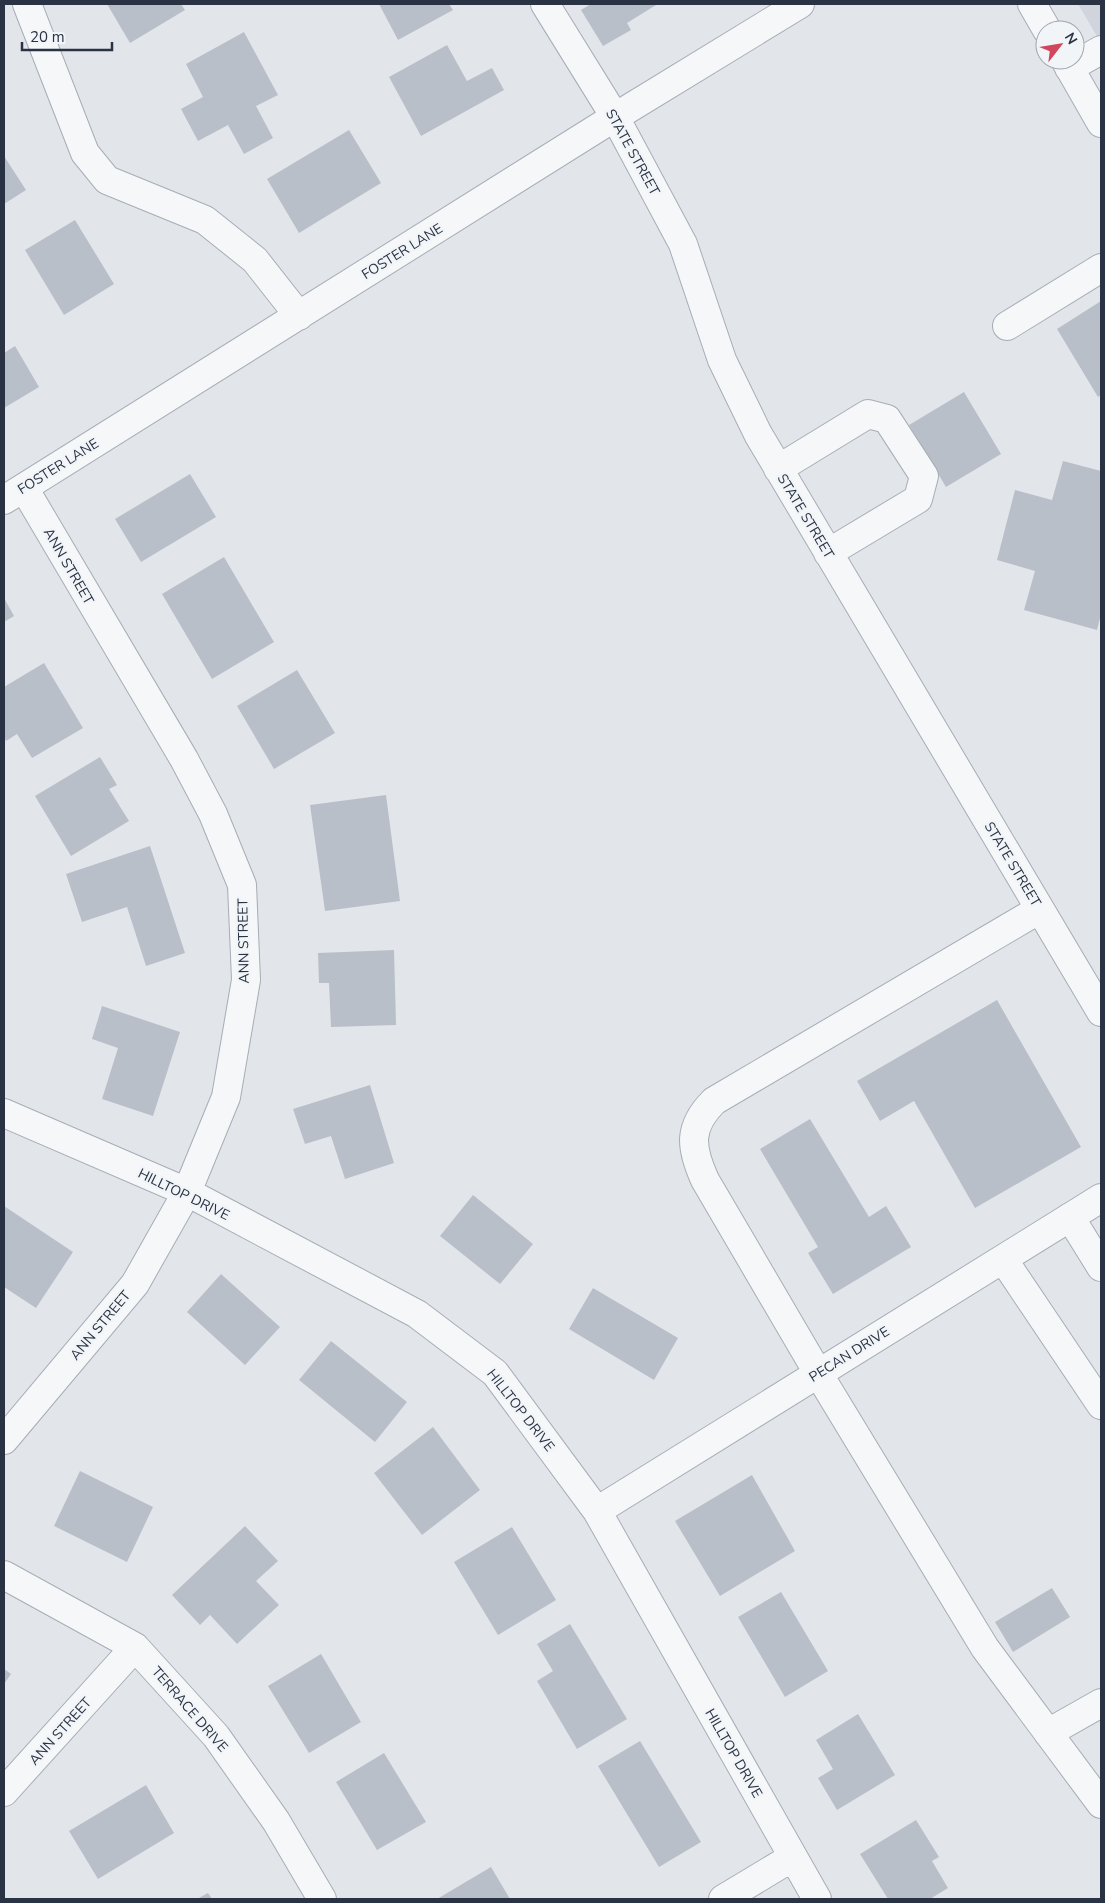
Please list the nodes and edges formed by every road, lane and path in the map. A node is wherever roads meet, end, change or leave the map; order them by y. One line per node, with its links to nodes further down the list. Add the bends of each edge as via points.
1 (27, 4): 12 (street, via 85,153 107,180 205,220 255,260)
2 (545, 4): 9 (street, STATE STREET)
3 (800, 4): 9 (street, FOSTER LANE)
4 (1032, 4): 5 (street)
5 (1041, 20)
6 (1101, 50): 7 (street)
7 (1085, 57)
8 (1070, 70): 10 (street)
9 (615, 117): 12 (street, FOSTER LANE); 14 (street, STATE STREET, via 683,244 722,360)
10 (1101, 123)
11 (1101, 268): 13 (street)
12 (299, 316): 15 (street, FOSTER LANE)
13 (1007, 326)
14 (778, 468): 16 (street, STATE STREET); 16 (street, via 868,414 887,419 924,476 918,499)
15 (14, 494): 20 (street, ANN STREET, via 188,767 213,814 242,885 246,980 226,1097)
16 (828, 553): 17 (street, STATE STREET)
17 (1040, 909): 18 (street, STATE STREET); 25 (street, via 714,1101 702,1113 695,1128 696,1160)
18 (1101, 1012)
19 (4, 1113): 20 (street, HILLTOP DRIVE)
20 (187, 1192): 27 (street, ANN STREET, via 134,1284); 28 (street, HILLTOP DRIVE, via 417,1314 495,1373)
21 (1101, 1198): 22 (street, PECAN DRIVE)
22 (1070, 1217): 23 (street, PECAN DRIVE); 24 (street)
23 (1003, 1259): 25 (street, PECAN DRIVE); 26 (street)
24 (1101, 1267)
25 (818, 1374): 28 (street, PECAN DRIVE); 32 (street, via 985,1648)
26 (1101, 1406)
27 (4, 1440)
28 (597, 1510): 35 (street, HILLTOP DRIVE)
29 (4, 1575): 30 (street, TERRACE DRIVE)
30 (135, 1647): 33 (street, ANN STREET); 36 (street, TERRACE DRIVE, via 216,1736 276,1821)
31 (1101, 1703): 32 (street)
32 (1048, 1733): 34 (street)
33 (4, 1792)
34 (1101, 1804)
35 (793, 1857): 37 (street); 38 (street, HILLTOP DRIVE)
36 (322, 1899)
37 (723, 1899)
38 (817, 1899)

